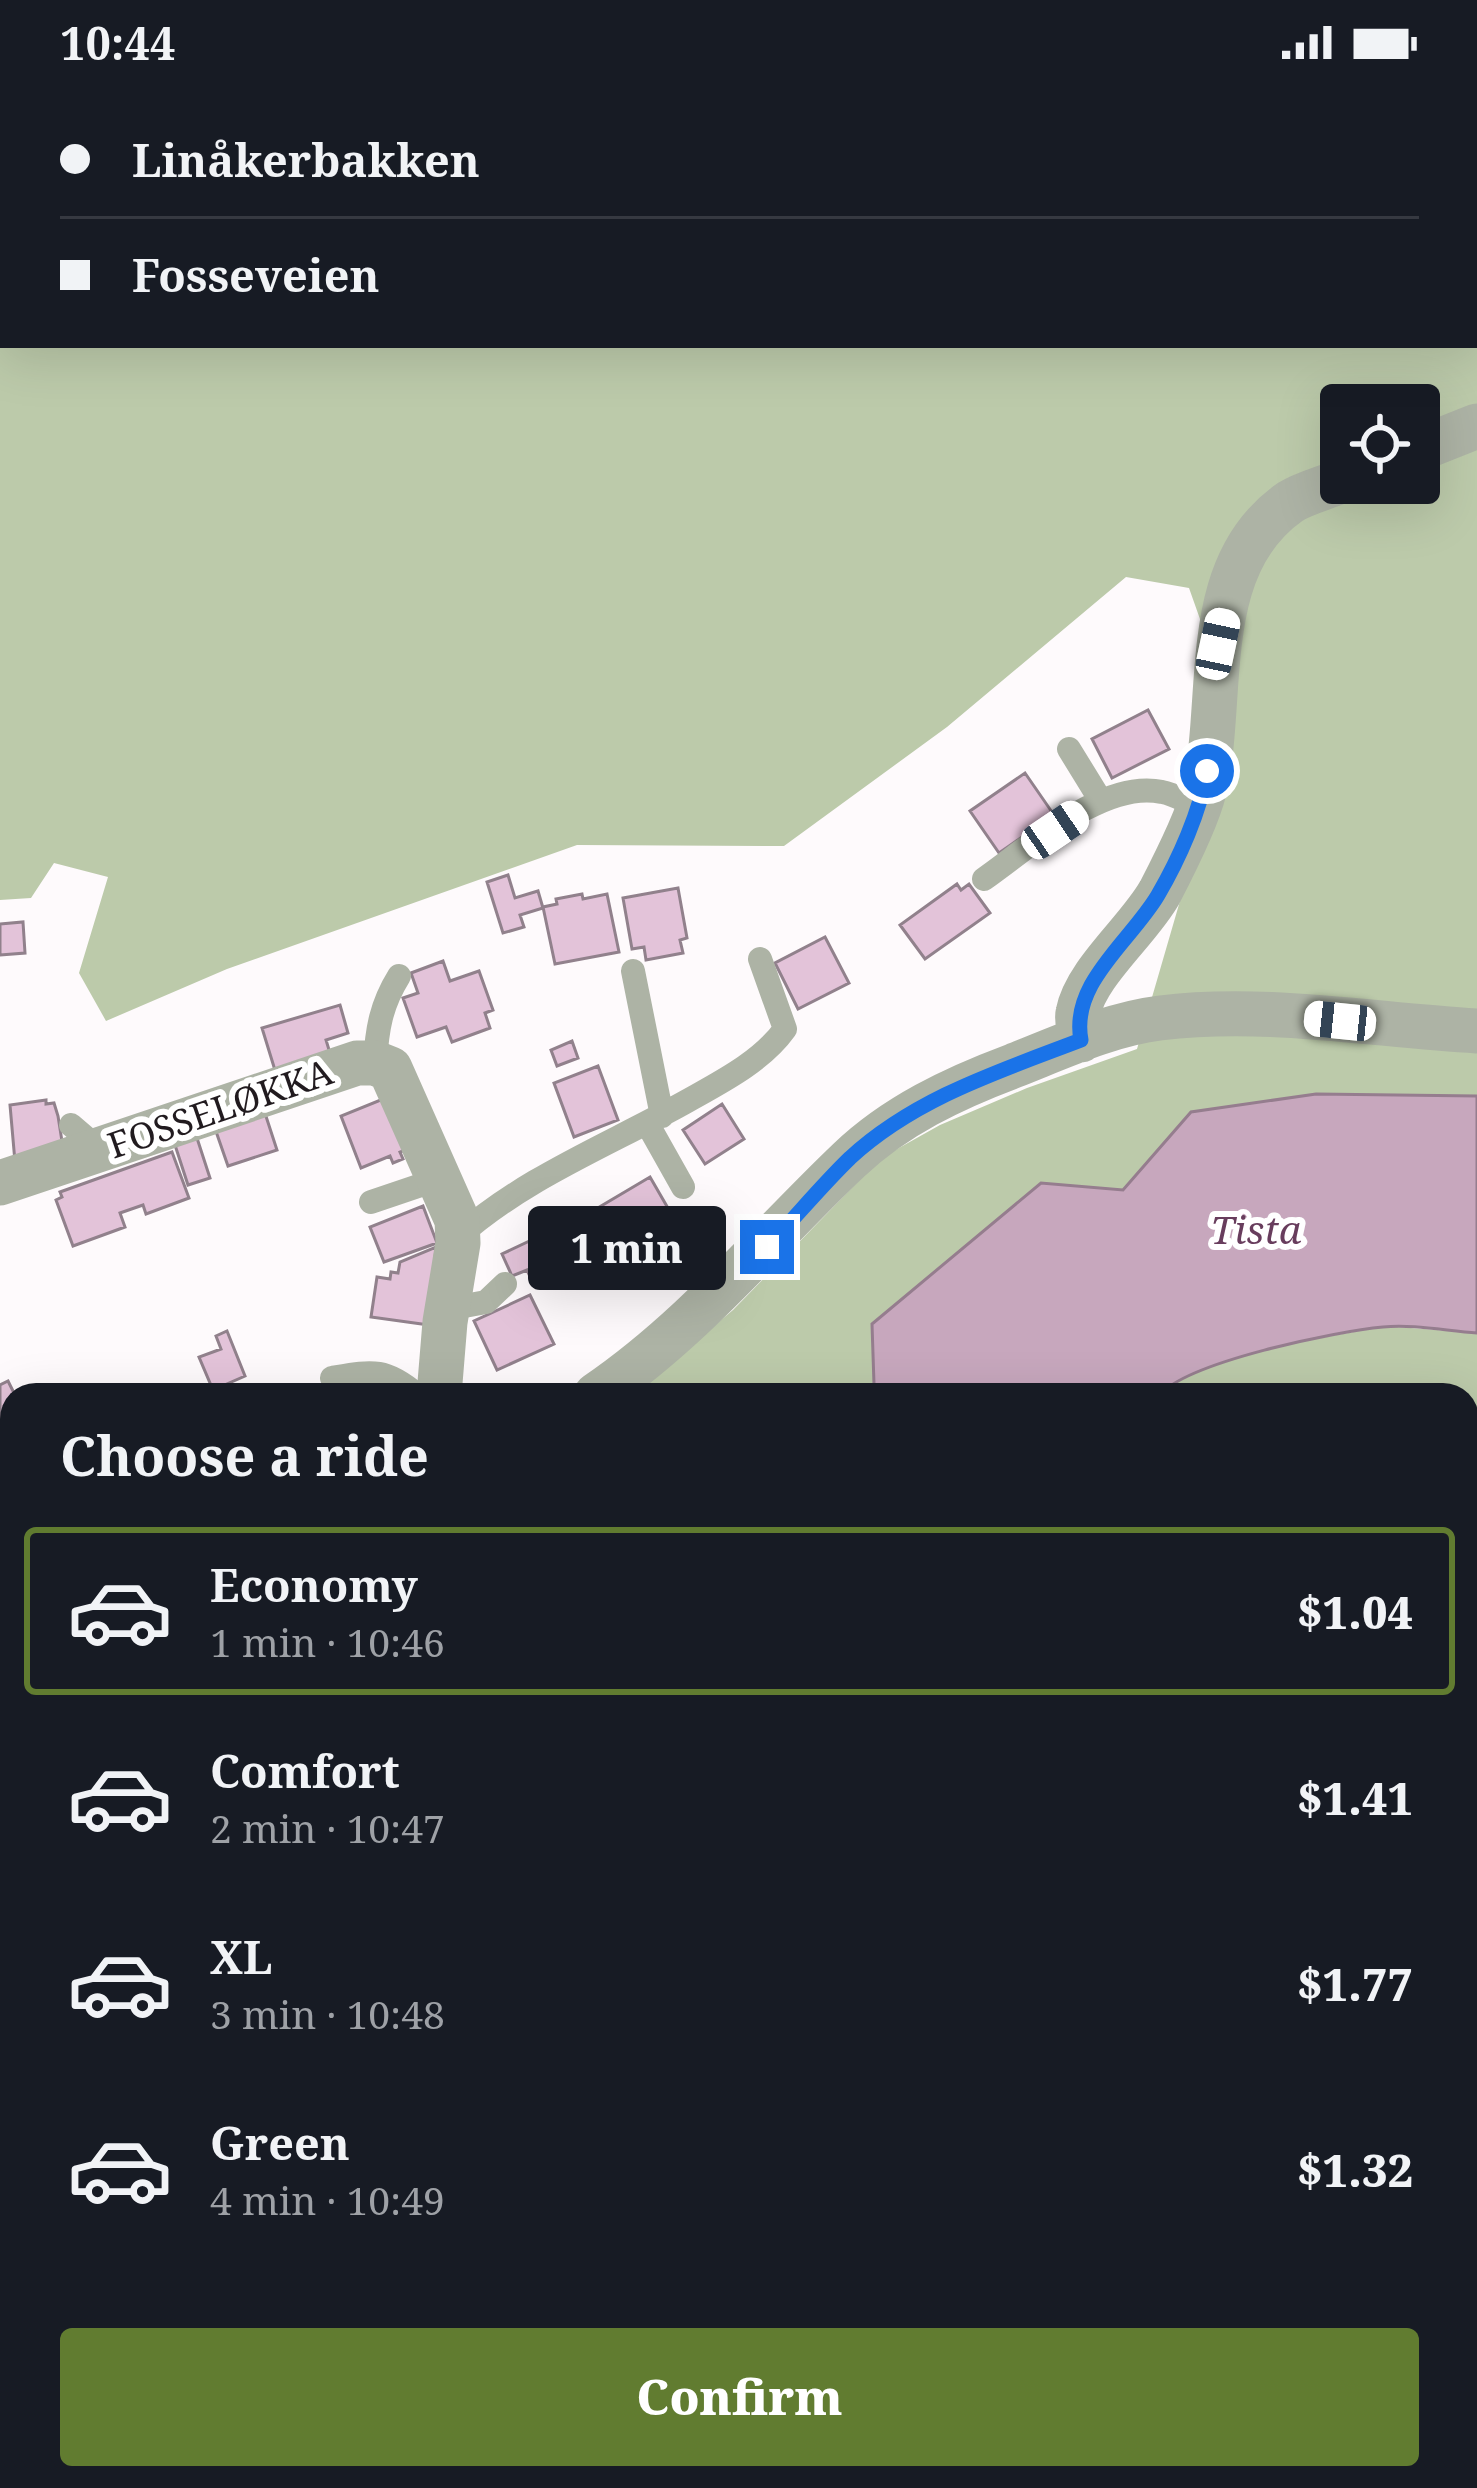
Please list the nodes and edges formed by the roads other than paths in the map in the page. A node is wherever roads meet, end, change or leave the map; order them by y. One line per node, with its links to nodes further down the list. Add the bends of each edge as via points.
1 (1477, 426): 2 (street)
2 (1440, 441)
3 (1320, 490): 6 (street, via 1292,501 1256,536 1230,588)
4 (1070, 749): 5 (lane)
5 (1101, 802): 6 (lane, via 1162,792); 7 (lane)
6 (1198, 806): 12 (street, via 1159,893 1089,986 1077,1016)
7 (983, 878)
8 (760, 959): 14 (lane, via 785,1029 730,1077)
9 (633, 971): 14 (lane)
10 (399, 976): 13 (lane, via 377,1024)
11 (1477, 1031): 12 (street, via 1255,1013 1156,1018)
12 (1081, 1040): 25 (street, via 935,1098 892,1126 850,1158 708,1304)
13 (375, 1063): 15 (street, FOSSELØKKA, via 398,1079); 16 (street, FOSSELØKKA)
14 (655, 1119): 17 (lane); 19 (lane, via 536,1181)
15 (439, 1179): 18 (lane); 19 (street, FOSSELØKKA)
16 (0, 1183)
17 (683, 1186)
18 (371, 1202)
19 (458, 1237): 21 (street, FOSSELØKKA)
20 (506, 1284): 21 (lane, via 486,1302)
21 (448, 1309): 24 (street, FOSSELØKKA)
22 (332, 1378): 23 (lane, via 370,1371)
23 (402, 1383)
24 (440, 1383)
25 (611, 1383)

